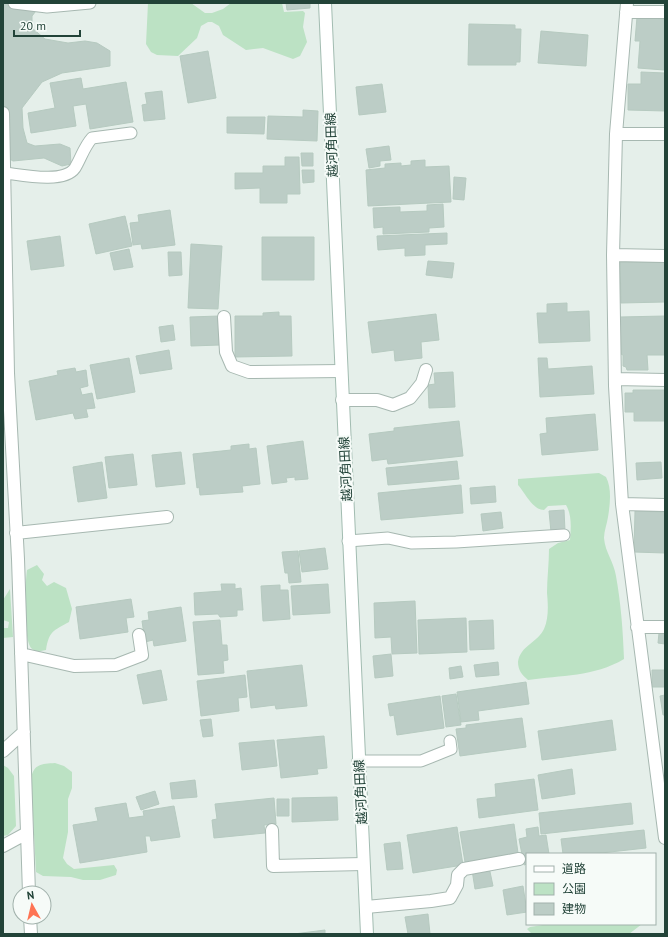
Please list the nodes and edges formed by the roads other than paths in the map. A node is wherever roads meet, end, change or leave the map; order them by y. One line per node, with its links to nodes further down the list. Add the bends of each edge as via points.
1 (14, 3): 2 (lane, via 47,7)
2 (90, 3)
3 (325, 3): 15 (street, 越河角田線)
4 (626, 7): 5 (street); 8 (street)
5 (665, 12)
6 (3, 113): 10 (street)
7 (132, 133): 10 (lane, via 92,138 74,169 58,178)
8 (616, 134): 9 (street); 11 (street)
9 (665, 134)
10 (4, 181): 14 (street)
11 (613, 255): 12 (street); 17 (street)
12 (665, 256)
13 (224, 317): 15 (street, via 226,352 232,366 249,372)
14 (5, 329): 20 (street)
15 (340, 370): 19 (street, 越河角田線)
16 (426, 370): 19 (street, via 422,383 410,398 393,405 377,400)
17 (614, 379): 18 (street); 22 (street)
18 (665, 380)
19 (342, 400): 27 (street, 越河角田線)
20 (6, 403): 21 (street)
21 (9, 502): 25 (street)
22 (622, 504): 23 (street); 28 (street)
23 (665, 505)
24 (167, 516): 25 (street)
25 (16, 533): 31 (street)
26 (564, 535): 27 (lane, via 456,542 411,543 388,538)
27 (348, 541): 35 (street, 越河角田線)
28 (637, 627): 29 (street); 38 (street)
29 (665, 627)
30 (139, 635): 31 (street, via 142,655 116,665 74,666)
31 (21, 654): 32 (street)
32 (24, 732): 34 (street); 37 (street)
33 (450, 741): 35 (lane, via 450,749 421,761)
34 (3, 751)
35 (358, 761): 41 (street, 越河角田線)
36 (272, 830): 41 (street, via 274,866)
37 (27, 833): 39 (street); 42 (street)
38 (665, 838)
39 (3, 846)
40 (519, 859): 43 (street, via 464,868 458,875 457,885 450,898)
41 (363, 864): 43 (street, 越河角田線)
42 (29, 885)
43 (366, 907): 44 (street, 越河角田線)
44 (367, 934)

